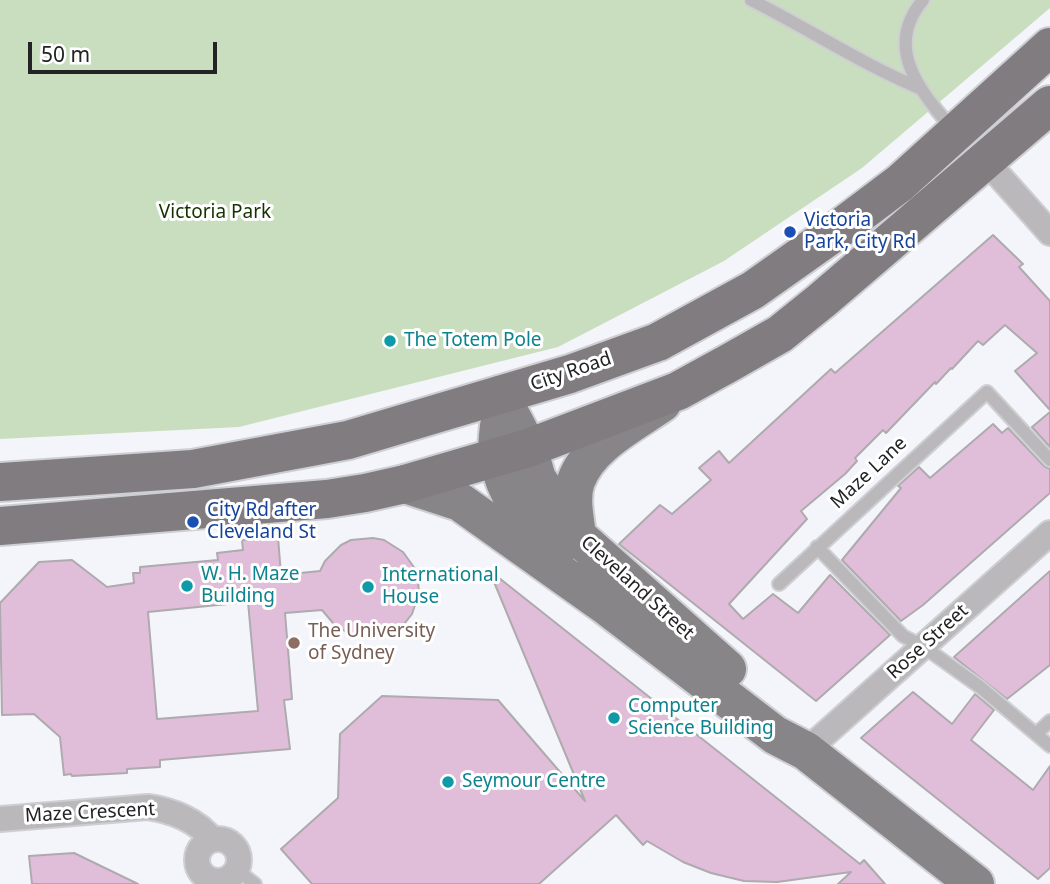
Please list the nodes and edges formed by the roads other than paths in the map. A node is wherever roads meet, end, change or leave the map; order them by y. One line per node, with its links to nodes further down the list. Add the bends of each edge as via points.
1 (751, 0): 4 (lane)
2 (923, 0): 4 (lane, via 911,19 906,45)
3 (1050, 47): 6 (highway, City Road)
4 (919, 88): 6 (lane)
5 (1050, 105): 7 (highway)
6 (956, 132): 10 (highway, City Road, via 900,183 753,290 658,342)
7 (986, 161): 8 (street); 9 (highway, via 780,334)
8 (1050, 233)
9 (678, 391): 11 (highway); 17 (main road, via 586,462 576,482 573,504)
10 (500, 396): 11 (main road, Cleveland Street); 13 (highway, City Road, via 348,440 252,459 153,473)
11 (513, 453): 14 (highway); 17 (main road, Cleveland Street); 20 (main road, Cleveland Street, via 511,497 539,538)
12 (1050, 460): 18 (lane, Maze Lane, via 987,392)
13 (0, 482)
14 (405, 484): 15 (highway, via 327,499); 20 (main road, Cleveland Street, via 460,502)
15 (0, 526)
16 (1050, 533): 21 (street, Rose Street)
17 (578, 536): 25 (main road, Cleveland Street, via 782,719)
18 (817, 547): 19 (lane, Maze Lane); 21 (lane, via 903,636)
19 (779, 584)
20 (605, 606): 25 (main road, Cleveland Street, via 775,735)
21 (924, 647): 23 (lane); 25 (street, Rose Street)
22 (1050, 721): 23 (lane)
23 (1036, 734): 24 (lane)
24 (1050, 746)
25 (806, 751): 30 (main road, Cleveland Street)
26 (0, 819): 27 (street, Maze Crescent, via 148,807 167,810 206,831)
27 (212, 840): 28 (street, Maze Crescent, via 224,840 234,847); 29 (street, via 202,847 197,859)
28 (246, 877): 29 (street)
29 (201, 880)
30 (975, 884)

